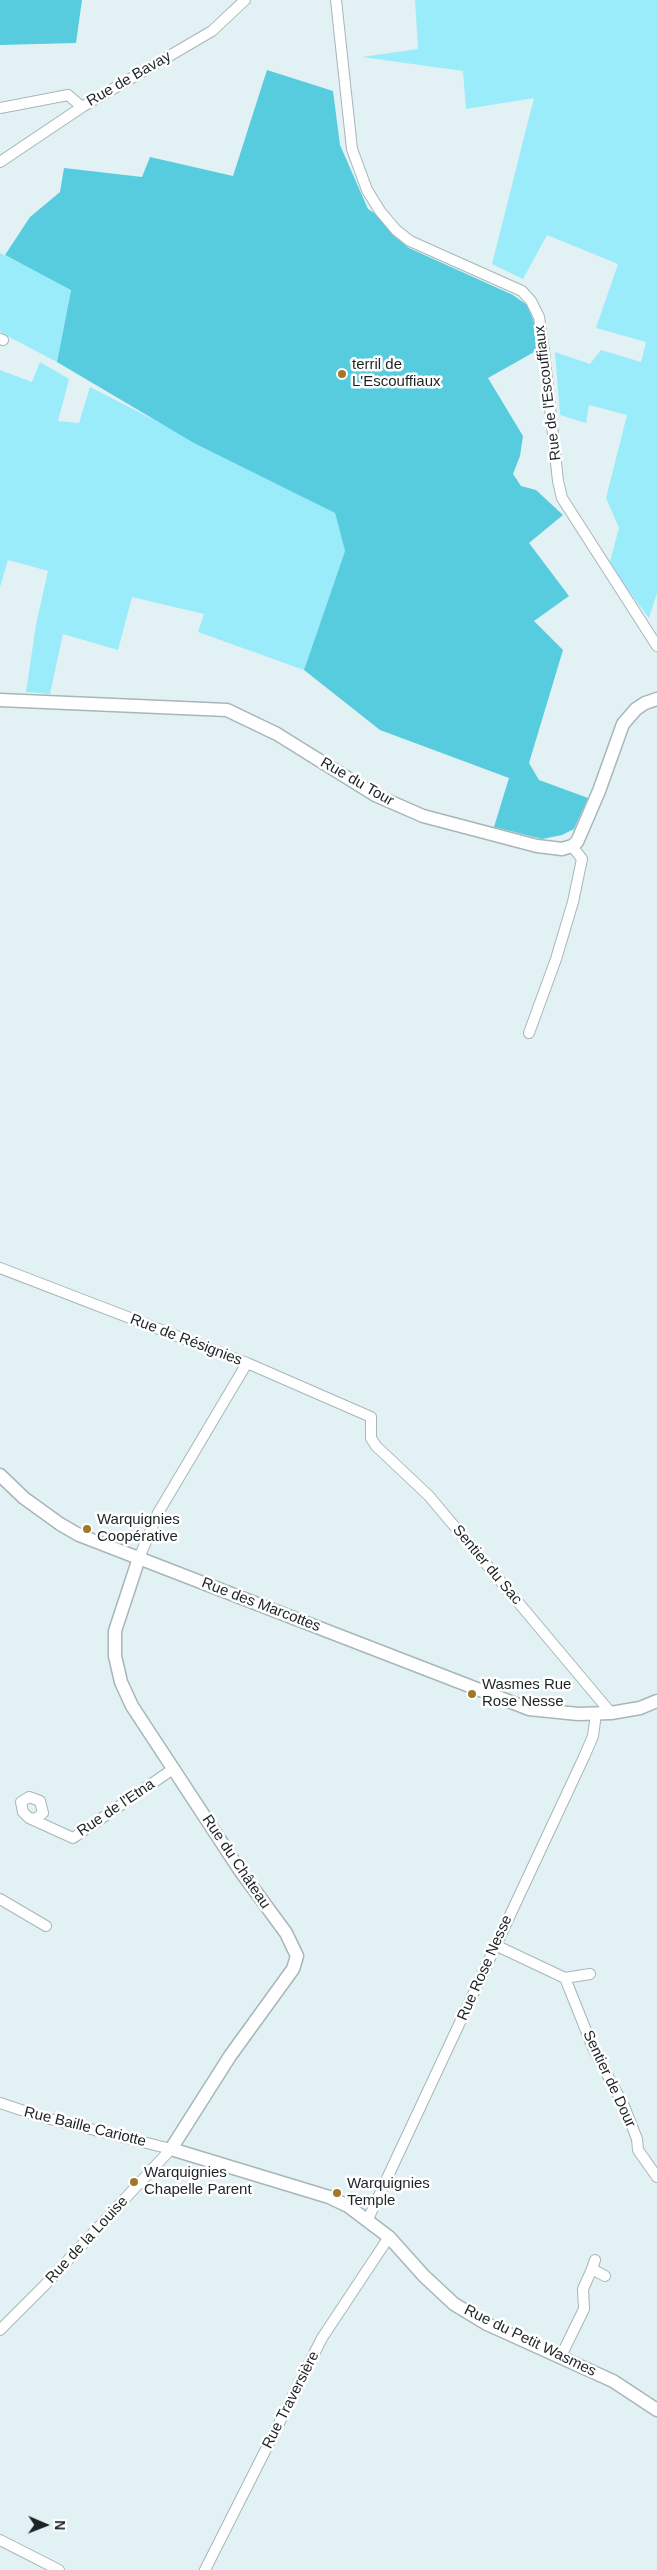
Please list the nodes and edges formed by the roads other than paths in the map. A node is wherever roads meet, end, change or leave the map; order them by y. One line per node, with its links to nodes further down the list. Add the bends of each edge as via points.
1 (245, 0): 3 (street, Rue de Bavay, via 212,31)
2 (336, 0): 6 (street, Rue de l'Escouffiaux, via 352,150 367,190 396,230 410,241 522,292 531,301 539,317 562,498)
3 (82, 107): 4 (street, Rue de Bavay, via 68,95); 5 (street)
4 (0, 108)
5 (0, 162)
6 (657, 646)
7 (657, 699): 9 (street, via 645,702 623,724 592,809)
8 (0, 700): 9 (street, Rue du Tour, via 227,710 277,734 375,795 423,816 537,846 562,849)
9 (572, 846): 10 (street, via 582,859 573,902)
10 (529, 1033)
11 (0, 1268): 12 (street, Rue de Résignies)
12 (248, 1363): 13 (street, Rue de Résignies); 15 (street, via 158,1513)
13 (371, 1417): 17 (street, Sentier du Sac, via 371,1438 376,1446 434,1501)
14 (0, 1475): 15 (street, Rue des Marcottes, via 24,1498 60,1524 79,1535)
15 (139, 1558): 18 (street, Rue des Marcottes, via 529,1709); 19 (street, Rue du Château, via 116,1626 116,1663 130,1703)
16 (657, 1701): 17 (street, Rue des Marcottes)
17 (611, 1713): 18 (street, Rue des Marcottes)
18 (596, 1714): 23 (street, Rue Rose Nesse, via 593,1736)
19 (173, 1769): 20 (street, Rue de l'Etna, via 73,1838); 27 (street, Rue du Château, via 240,1871 286,1933 297,1958 291,1972 230,2056)
20 (29, 1818)
21 (0, 1899): 22 (street)
22 (46, 1926)
23 (495, 1945): 25 (street); 29 (street, Rue Rose Nesse)
24 (590, 1974): 25 (street)
25 (566, 1978): 28 (street, Sentier de Dour, via 593,2048 638,2139 638,2150)
26 (0, 2103): 27 (street, Rue Baille Cariotte, via 42,2117)
27 (171, 2149): 29 (street, Rue du Petit Wasmes, via 329,2197); 32 (street, Rue de la Louise)
28 (657, 2177)
29 (368, 2220): 30 (street, Rue du Petit Wasmes)
30 (389, 2237): 33 (street, Rue du Petit Wasmes, via 454,2304 487,2324); 37 (street, Rue Traversière, via 322,2338)
31 (605, 2276): 33 (street, via 594,2265 583,2289 584,2309)
32 (0, 2330)
33 (561, 2356): 34 (street, Rue du Petit Wasmes, via 613,2381)
34 (657, 2410)
35 (0, 2540): 36 (street)
36 (59, 2570)
37 (205, 2570)

